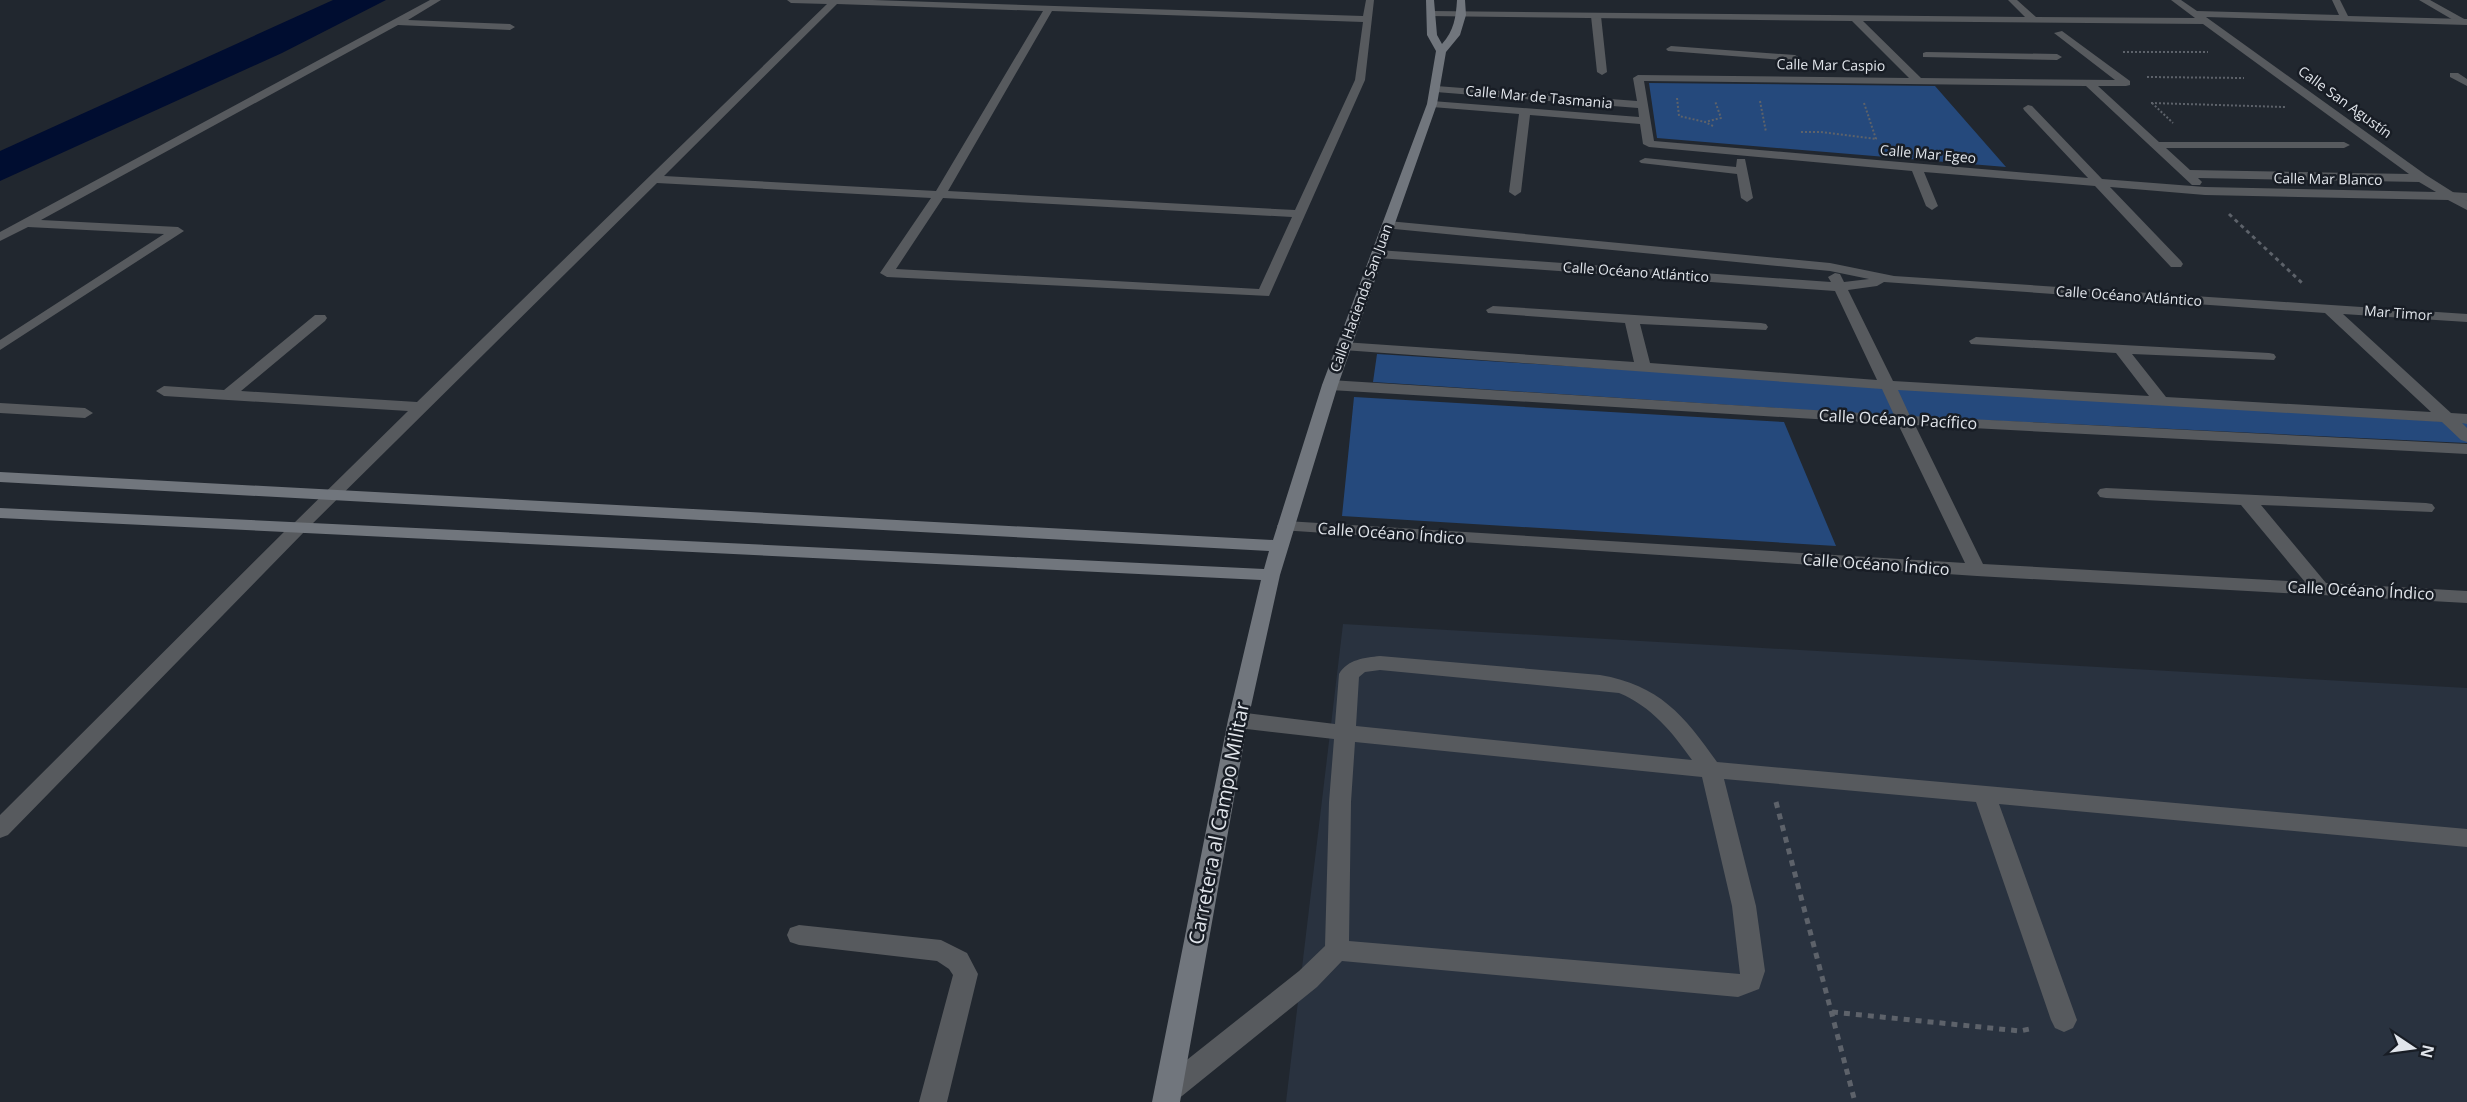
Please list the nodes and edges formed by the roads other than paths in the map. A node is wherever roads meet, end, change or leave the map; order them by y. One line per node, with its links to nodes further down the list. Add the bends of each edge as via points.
1 (437, 0): 22 (street)
2 (791, 0): 10 (street)
3 (1370, 0): 19 (street)
4 (1430, 0): 14 (main road, Calle Hacienda San Juan)
5 (1461, 0): 15 (main road, Calle Hacienda San Juan)
6 (2012, 0): 21 (street)
7 (2175, 0): 18 (street, Calle San Agustín)
8 (2336, 0): 17 (street)
9 (2423, 0): 23 (street)
10 (834, 2): 11 (street); 55 (street)
11 (908, 3): 12 (street)
12 (977, 4): 13 (street)
13 (1049, 9): 19 (street); 59 (street)
14 (1431, 14): 15 (street); 27 (main road, Calle Hacienda San Juan, via 1434,42)
15 (1461, 15): 16 (street); 27 (main road, Calle Hacienda San Juan, via 1455,35)
16 (1596, 16): 20 (street, via 1752,13); 33 (street)
17 (2344, 17): 18 (street); 23 (street)
18 (2201, 18): 21 (street); 54 (street, Calle San Agustín)
19 (1368, 19): 65 (street, via 1360,80)
20 (1856, 19): 21 (street); 36 (street)
21 (2035, 21)
22 (395, 22): 24 (street); 66 (street)
23 (2465, 22)
24 (510, 27)
25 (2059, 33): 39 (street, Calle Mar Caspio, via 2126,83)
26 (1671, 49): 29 (street)
27 (1441, 51): 40 (main road, Calle Hacienda San Juan)
28 (1926, 55): 30 (street)
29 (1771, 56): 32 (street); 35 (street)
30 (1963, 56): 31 (street); 37 (street)
31 (2057, 57)
32 (1795, 58)
33 (1602, 72)
34 (2454, 75): 38 (street)
35 (1788, 80): 36 (street, Calle Mar Caspio); 42 (street, Calle Mar Caspio, via 1638,78)
36 (1918, 81): 37 (street, Calle Mar Caspio)
37 (1993, 82): 39 (street, Calle Mar Caspio)
38 (2467, 83)
39 (2090, 84): 47 (street)
40 (1436, 89): 41 (main road, Calle Hacienda San Juan); 42 (street, Calle Mar de Tasmania)
41 (1432, 104): 44 (street, Calle Mar de Tasmania); 67 (main road, Calle Hacienda San Juan)
42 (1641, 105): 45 (street, Calle Mar Caspio)
43 (2028, 108): 56 (street)
44 (1525, 111): 45 (street, Calle Mar de Tasmania); 58 (street)
45 (1644, 120): 46 (street, Calle Mar Caspio)
46 (1649, 144): 49 (street, Calle Mar Egeo)
47 (2159, 145): 48 (street); 53 (street)
48 (2344, 146)
49 (1740, 153): 51 (street, Calle Mar Egeo); 52 (street)
50 (1645, 161): 52 (street)
51 (1917, 168): 56 (street, Calle Mar Egeo); 63 (street)
52 (1743, 171): 62 (street)
53 (2189, 174): 54 (street, Calle Mar Blanco); 57 (street)
54 (2422, 178): 60 (street, Calle San Agustín)
55 (654, 179): 59 (street); 91 (street)
56 (2096, 181): 57 (street, Calle Mar Egeo); 70 (street)
57 (2205, 191): 60 (street, Calle Mar Blanco)
58 (1515, 192)
59 (940, 194): 65 (street); 65 (street, via 887,273 1264,293)
60 (2450, 196): 61 (street, Calle Mar Blanco); 64 (street, Calle San Agustín)
61 (2467, 197)
62 (1748, 198)
63 (1932, 206)
64 (2467, 206)
65 (1299, 214)
66 (26, 223): 68 (street); 81 (street, via 178,231)
67 (1388, 225): 69 (main road, Calle Hacienda San Juan); 71 (street, Calle Océano Atlántico)
68 (0, 237)
69 (1378, 254): 73 (street, Calle Océano Atlántico); 82 (main road, Calle Hacienda San Juan)
70 (2176, 264)
71 (1830, 267): 72 (street, Calle Océano Atlántico); 73 (street)
72 (1894, 280): 73 (street, Calle Océano Atlántico); 74 (street, Calle Océano Atlántico)
73 (1839, 287): 87 (street)
74 (2329, 309): 77 (street, Mar Timor); 94 (street)
75 (1493, 310): 78 (street)
76 (320, 318): 89 (street)
77 (2467, 318)
78 (1632, 320): 79 (street); 85 (street)
79 (1761, 327)
80 (1976, 341): 83 (street)
81 (0, 346)
82 (1343, 346): 85 (street, Calle Océano Pacífico); 86 (main road, Calle Hacienda San Juan)
83 (2120, 349): 84 (street); 90 (street)
84 (2269, 357)
85 (1643, 367): 87 (street, Calle Océano Pacífico)
86 (1330, 385): 96 (street, Calle Océano Pacífico); 106 (main road, Calle Hacienda San Juan)
87 (1888, 385): 90 (street, Calle Océano Pacífico); 96 (street)
88 (165, 391): 89 (street)
89 (227, 395): 91 (street)
90 (2161, 401): 94 (street, Calle Océano Pacífico)
91 (422, 407): 101 (street)
92 (0, 408): 93 (street)
93 (85, 413)
94 (2445, 418): 95 (street, Calle Océano Pacífico); 97 (street)
95 (2467, 419)
96 (1905, 420): 98 (street, Calle Océano Pacífico); 107 (street)
97 (2467, 437)
98 (2467, 449)
99 (0, 477): 101 (main road)
100 (2106, 493): 102 (street)
101 (331, 495): 105 (street); 106 (main road)
102 (2246, 500): 103 (street); 109 (street)
103 (2426, 508)
104 (0, 513): 105 (main road)
105 (299, 527): 108 (main road); 115 (street)
106 (1283, 536): 107 (street, Calle Océano Índico); 108 (main road, Carretera al Campo Militar)
107 (1977, 570): 109 (street, Calle Océano Índico)
108 (1271, 575): 111 (main road, Carretera al Campo Militar)
109 (2320, 588): 110 (street, Calle Océano Índico)
110 (2467, 597)
111 (1238, 720): 112 (street); 120 (main road, Carretera al Campo Militar)
112 (1344, 733): 113 (street); 113 (street, via 1349,674 1360,666 1380,663 1600,682 1630,689 1660,709 1685,732); 118 (street)
113 (1711, 770): 114 (street); 118 (street, via 1744,906 1754,971 1750,981 1738,986)
114 (1984, 794): 116 (street); 119 (street)
115 (0, 829)
116 (2467, 838)
117 (799, 935): 121 (street, via 941,951 958,961 966,974)
118 (1337, 950): 120 (street, via 1308,980)
119 (2064, 1020)
120 (1167, 1096)
121 (933, 1102)

